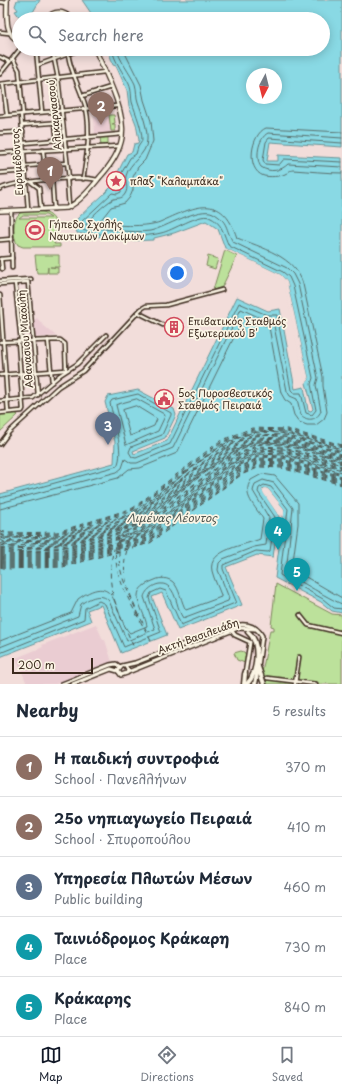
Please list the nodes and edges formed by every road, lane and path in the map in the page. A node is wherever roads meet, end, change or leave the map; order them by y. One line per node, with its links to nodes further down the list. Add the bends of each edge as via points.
1 (7, 1): 2 (street); 4 (main road)
2 (0, 2)
3 (0, 32): 4 (street)
4 (9, 33): 5 (main road)
5 (12, 35)
6 (15, 56): 13 (street)
7 (37, 56): 16 (street)
8 (53, 56): 14 (street, Αλικαρνασσού)
9 (63, 56): 14 (street)
10 (70, 56): 19 (street)
11 (98, 56): 17 (main road)
12 (0, 57): 15 (street)
13 (13, 59): 15 (street); 22 (street, Ευρυμέδοντος, via 18,68)
14 (54, 59): 16 (street); 20 (street, Αλικαρνασσού)
15 (10, 62): 18 (street)
16 (38, 65): 21 (street)
17 (105, 72): 19 (street); 24 (main road)
18 (0, 74)
19 (75, 76): 20 (street); 25 (street)
20 (58, 78): 21 (street); 28 (street, Αλικαρνασσού)
21 (39, 80): 22 (street); 29 (street)
22 (20, 82): 23 (street); 30 (street, Ευρυμέδοντος)
23 (2, 84): 31 (street)
24 (111, 87): 25 (street); 26 (main road)
25 (82, 96): 27 (street)
26 (118, 106): 27 (street); 38 (main road)
27 (86, 109): 28 (street); 39 (street)
28 (61, 111): 29 (street); 33 (street, Αλικαρνασσού)
29 (42, 112): 30 (street)
30 (22, 114): 31 (street); 35 (street, Ευρυμέδοντος)
31 (7, 115): 32 (street)
32 (0, 116)
33 (62, 122): 34 (street); 40 (street, Αλικαρνασσού)
34 (55, 123): 35 (street); 41 (street)
35 (22, 124): 36 (street, Ευρυμέδοντος)
36 (23, 132): 37 (street); 42 (street, Ευρυμέδοντος)
37 (0, 133)
38 (122, 134): 39 (street); 43 (main road)
39 (88, 136): 40 (street); 44 (street)
40 (64, 139): 41 (street); 46 (street, Αλικαρνασσού)
41 (56, 140): 42 (street)
42 (24, 143): 47 (street, Ευρυμέδοντος)
43 (119, 146): 44 (street); 58 (main road, via 109,166)
44 (88, 149): 46 (street); 55 (street)
45 (44, 150): 46 (street); 47 (street); 50 (street)
46 (65, 150): 49 (street, Αλικαρνασσού)
47 (25, 151): 48 (street); 51 (street, Ευρυμέδοντος)
48 (0, 153)
49 (67, 163): 50 (street); 54 (street, Αλικαρνασσού)
50 (45, 165): 51 (street); 56 (street)
51 (26, 166): 52 (street, Ευρυμέδοντος)
52 (26, 171): 53 (street); 59 (street, Ευρυμέδοντος)
53 (0, 173)
54 (68, 179): 55 (street); 57 (street); 61 (street, Αλικαρνασσού)
55 (83, 179): 58 (street)
56 (46, 180): 57 (street); 59 (street)
57 (52, 180): 64 (street)
58 (98, 180): 61 (main road, via 86,194)
59 (28, 183): 60 (street, via 12,184); 62 (street, Ευρυμέδοντος); 63 (street, via 40,188)
60 (0, 189)
61 (69, 207): 64 (main road)
62 (28, 209): 63 (main road); 65 (main road)
63 (41, 209): 64 (main road)
64 (54, 209)
65 (11, 210): 66 (main road); 67 (street)
66 (0, 211)
67 (12, 239): 68 (street); 69 (street)
68 (0, 240)
69 (12, 258): 70 (street); 71 (street)
70 (0, 259): 72 (street)
71 (12, 268)
72 (2, 269)
73 (0, 281): 74 (street, via 31,279)
74 (28, 282): 75 (street); 82 (street, Αθανασιου Μιαούλη)
75 (15, 283): 76 (street); 84 (street)
76 (0, 284)
77 (222, 290): 79 (street, via 166,305 146,306)
78 (0, 295): 85 (street)
79 (137, 312): 80 (street); 99 (street, via 83,371 58,387 9,432)
80 (163, 324)
81 (106, 335): 86 (street, via 77,364)
82 (33, 340): 83 (street); 84 (street); 88 (street, Αθανασιου Μιαούλη)
83 (48, 340): 86 (street, via 60,340 65,344); 87 (street)
84 (19, 341): 85 (street); 90 (street)
85 (2, 342): 89 (street)
86 (66, 370): 87 (street); 92 (street)
87 (51, 371): 88 (street); 92 (street)
88 (36, 372): 90 (street); 93 (street, Αθανασιου Μιαούλη)
89 (6, 374): 90 (street); 91 (street); 96 (street)
90 (21, 374): 94 (street)
91 (0, 375)
92 (52, 383): 93 (street)
93 (38, 395): 94 (street)
94 (23, 400): 96 (street); 97 (street, via 22,411)
95 (0, 401): 96 (street)
96 (7, 401): 97 (street)
97 (8, 412): 98 (street)
98 (0, 413)
99 (0, 444)
100 (300, 615): 106 (street, via 308,626)
101 (229, 627): 103 (street, Ακτή Βασιλειάδη, via 247,624); 104 (street); 109 (street, Ακτή Βασιλειάδη)
102 (238, 628): 103 (street, Ακτή Βασιλειάδη); 104 (street, Ακτή Βασιλειάδη); 105 (street)
103 (256, 630): 110 (street, via 262,638)
104 (231, 631): 112 (street, Ακτή Βασιλειάδη); 113 (street, via 250,642)
105 (248, 632): 118 (main road, via 254,638 256,653 253,674)
106 (342, 633)
107 (299, 657): 115 (street)
108 (120, 667): 109 (street, Ακτή Βασιλειάδη); 111 (street); 116 (street, Ακτή Βασιλειάδη, via 116,664 110,665)
109 (126, 667): 112 (street)
110 (258, 667): 119 (main road); 120 (main road)
111 (118, 671): 112 (street, Ακτή Βασιλειάδη, via 122,676); 117 (street, Ακτή Βασιλειάδη, via 111,669)
112 (128, 672)
113 (245, 674): 118 (main road)
114 (267, 678): 115 (street)
115 (296, 683): 121 (street)
116 (62, 684)
117 (73, 684)
118 (245, 684)
119 (254, 684)
120 (264, 684)
121 (316, 684)

